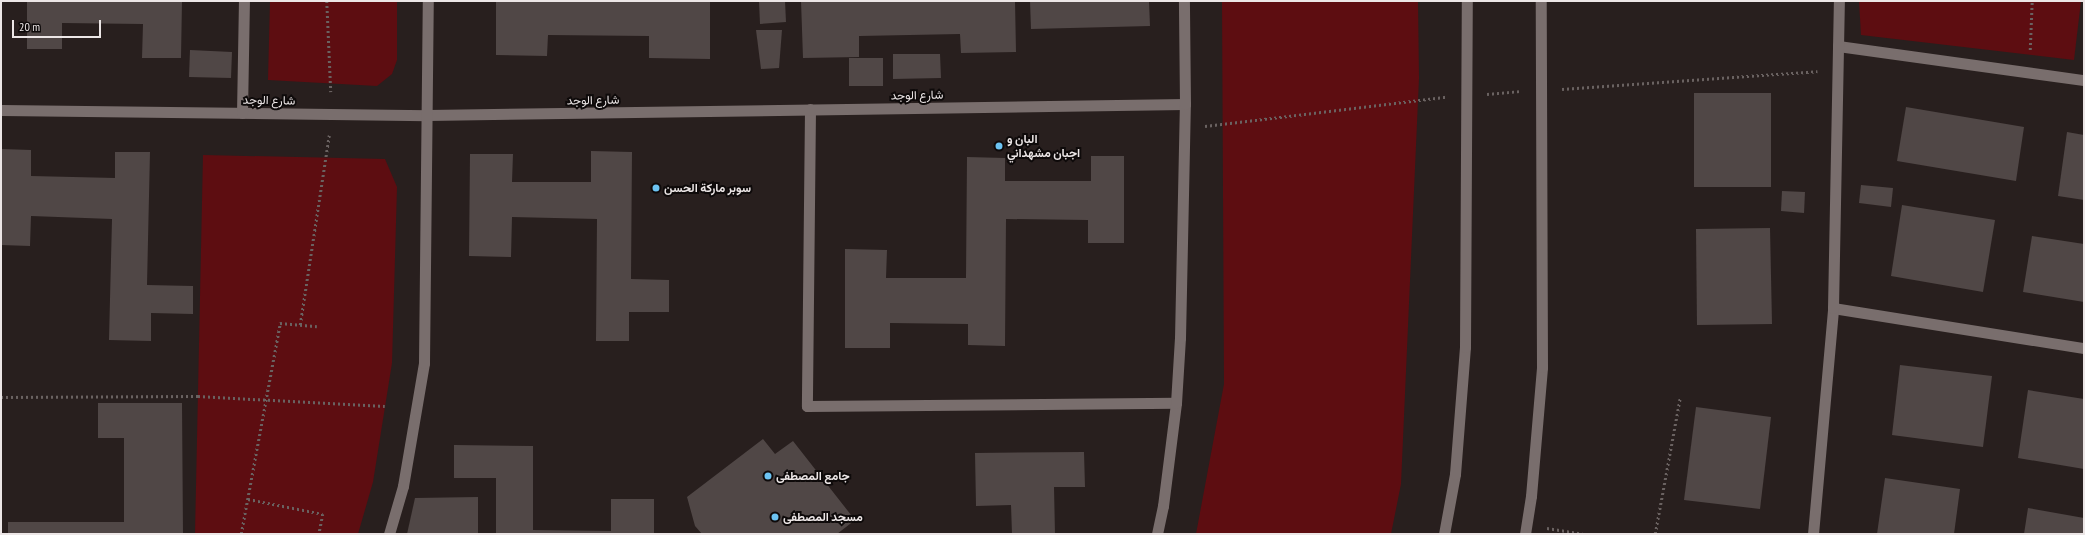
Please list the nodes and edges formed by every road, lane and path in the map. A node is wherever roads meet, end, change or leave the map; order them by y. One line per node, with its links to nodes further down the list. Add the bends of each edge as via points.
1 (244, 1): 18 (street)
2 (327, 1): 19 (path)
3 (428, 1): 20 (street)
4 (1184, 1): 15 (street)
5 (1467, 1): 14 (street)
6 (1541, 1): 13 (street)
7 (1839, 1): 9 (street)
8 (2032, 1): 11 (path)
9 (1838, 46): 10 (street); 11 (street)
10 (1838, 70): 13 (path); 22 (street)
11 (2029, 72): 12 (street)
12 (2084, 80)
13 (1541, 90): 14 (path); 32 (street, via 1542,367)
14 (1467, 95): 21 (path); 37 (street, via 1465,347 1455,474)
15 (1185, 104): 16 (street, شارع الوجد); 21 (street)
16 (810, 109): 20 (street, شارع الوجد); 29 (street, via 808,406)
17 (1, 110): 18 (street, شارع الوجد)
18 (242, 113): 19 (street, شارع الوجد)
19 (332, 114): 20 (street, شارع الوجد); 23 (path)
20 (428, 115): 35 (street, via 424,363 402,486)
21 (1184, 129): 29 (street, via 1180,338)
22 (1833, 308): 25 (street); 40 (street)
23 (300, 325): 24 (path); 28 (path, via 280,323)
24 (317, 326)
25 (2084, 348)
26 (1, 397): 28 (path, via 198,396)
27 (1680, 398): 39 (path)
28 (266, 400): 30 (path); 31 (path)
29 (1176, 403): 36 (street)
30 (386, 406)
31 (248, 499): 33 (path); 34 (path, via 323,514)
32 (1526, 529): 38 (path)
33 (241, 534)
34 (319, 534)
35 (389, 534)
36 (1157, 534)
37 (1444, 534)
38 (1583, 534)
39 (1656, 534)
40 (1812, 534)

